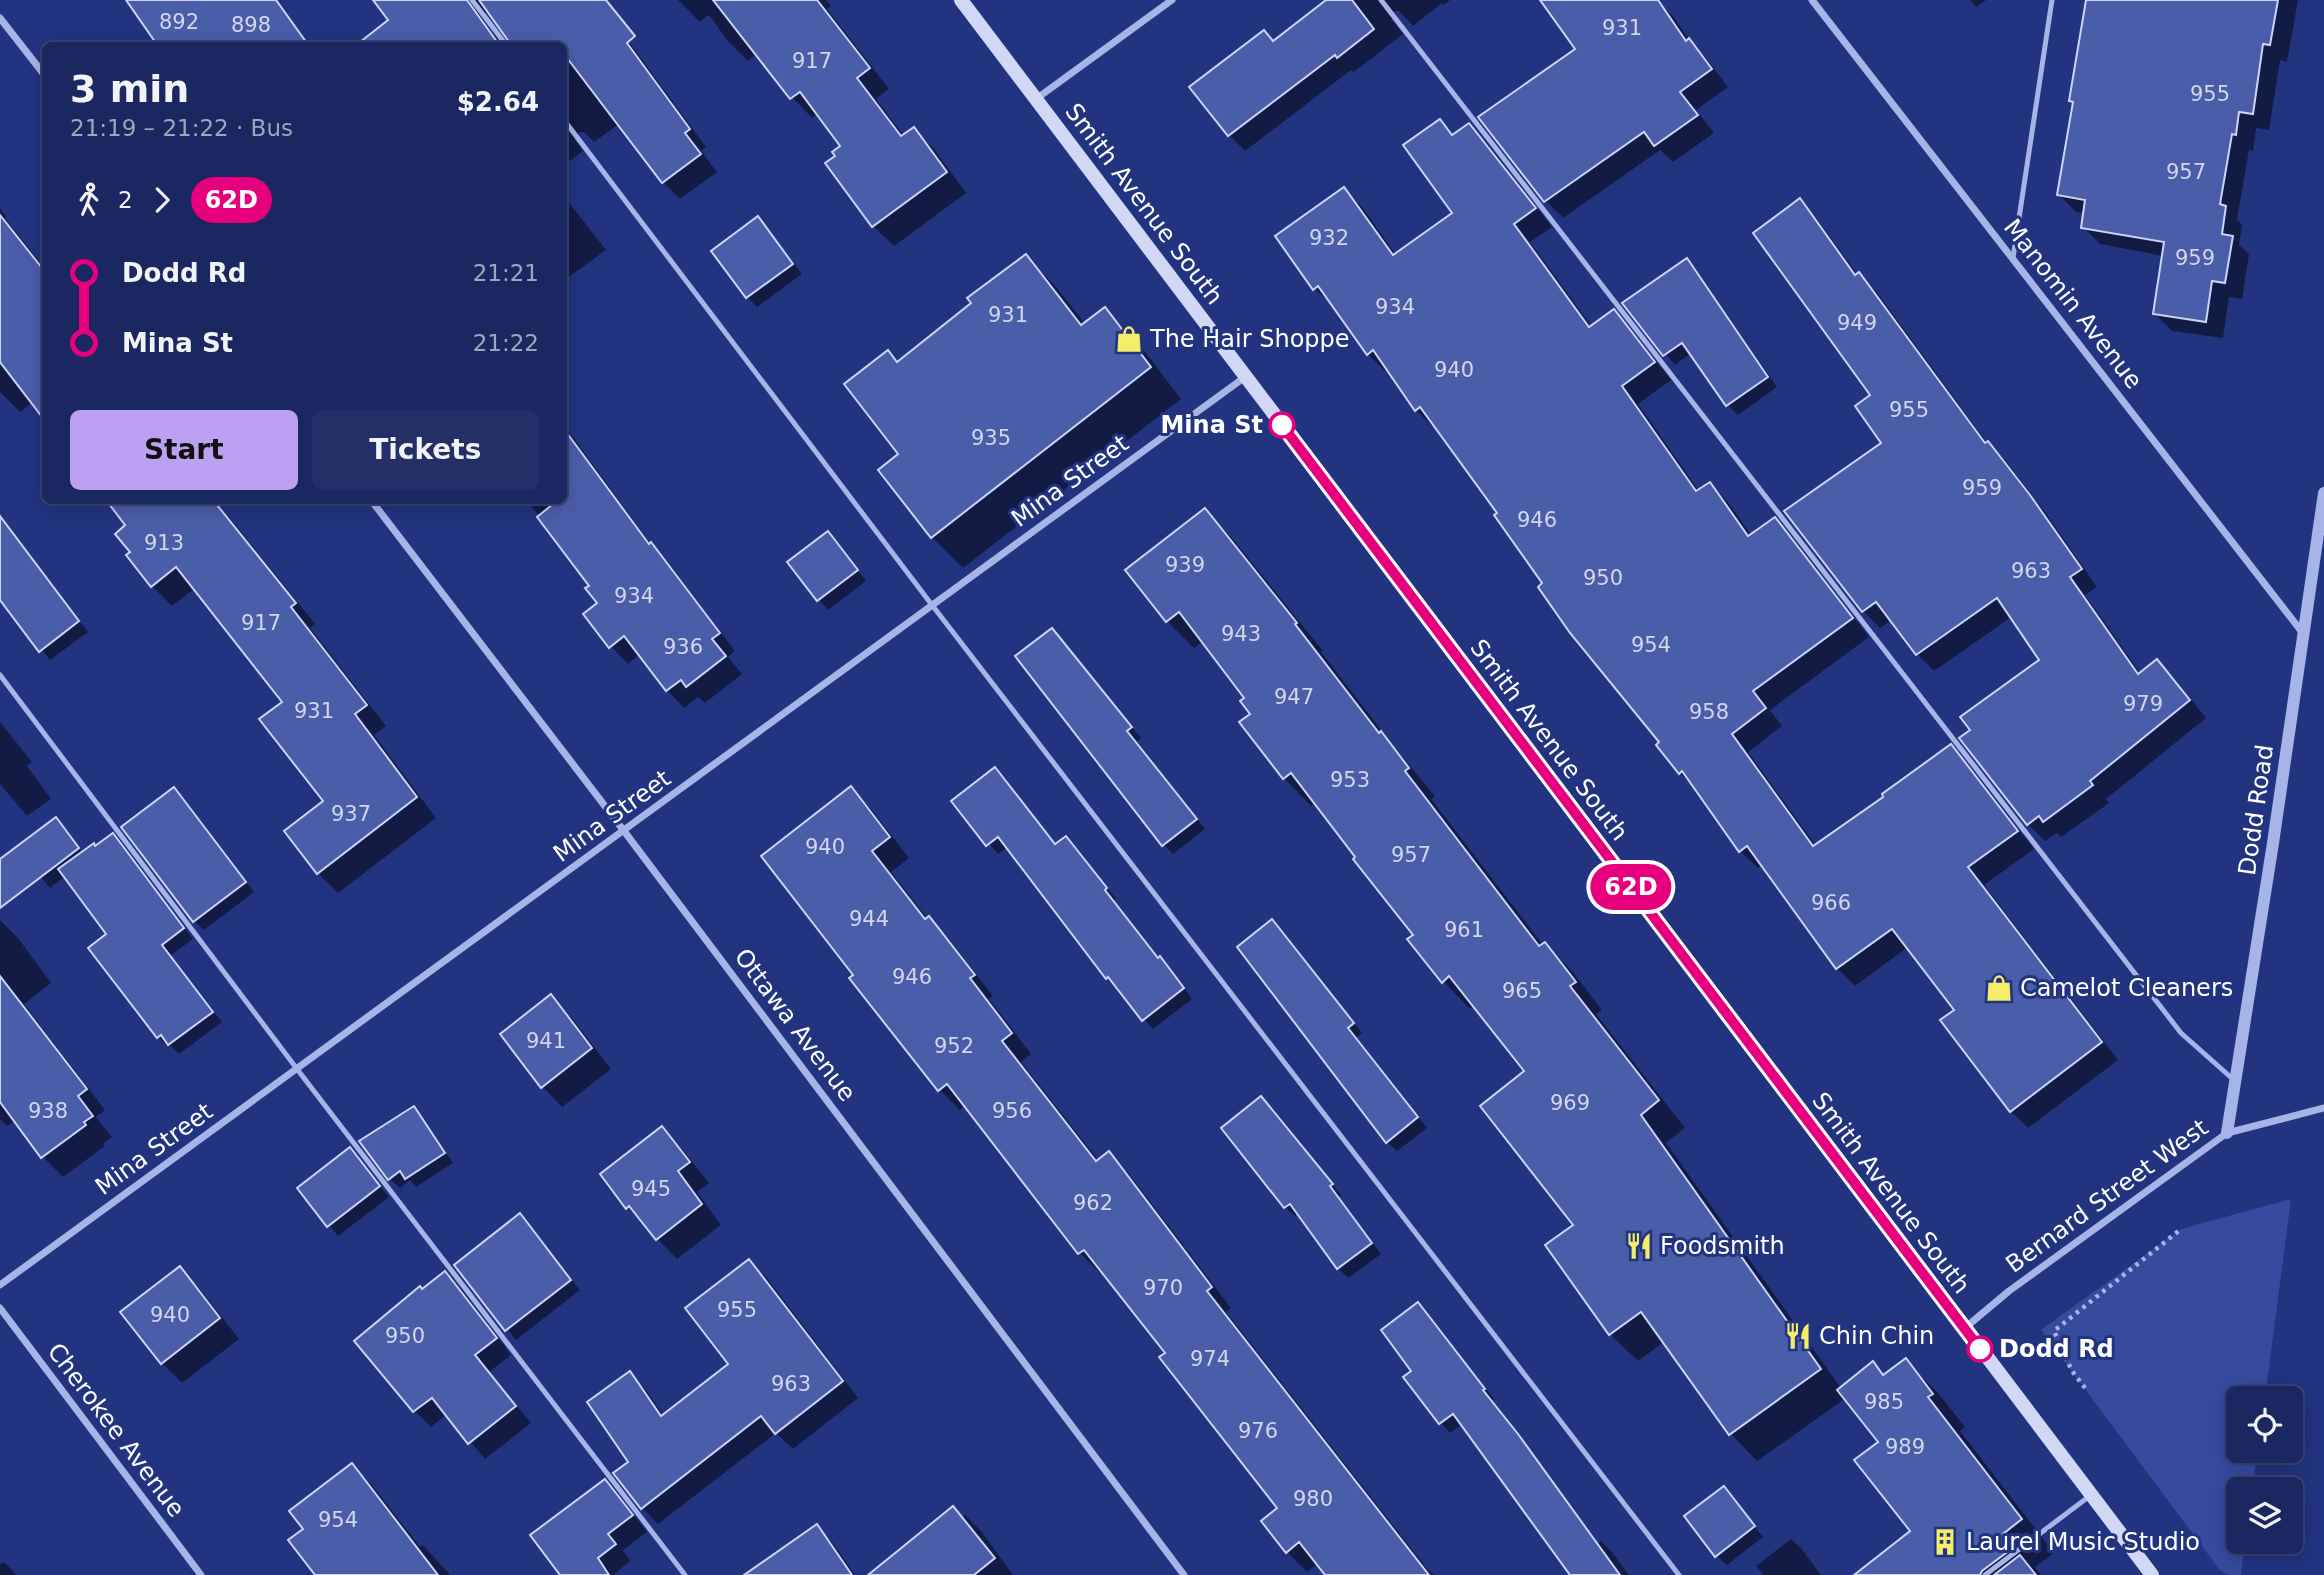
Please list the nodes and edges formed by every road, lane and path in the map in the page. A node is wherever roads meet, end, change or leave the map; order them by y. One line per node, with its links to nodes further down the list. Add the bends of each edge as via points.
1 (472, 0): 8 (lane)
2 (961, 0): 10 (main road, Smith Avenue South)
3 (1172, 0): 10 (street)
4 (1381, 0): 21 (lane, via 2180,1033)
5 (1812, 0): 12 (street, Manomin Avenue)
6 (2052, 0): 12 (lane)
7 (0, 18): 9 (street)
8 (504, 42)
9 (42, 72)
10 (1036, 99): 13 (main road, Smith Avenue South)
11 (567, 124): 16 (lane)
12 (2013, 258): 17 (street, Manomin Avenue)
13 (1246, 376): 16 (street, Mina Street); 27 (main road, Smith Avenue South)
14 (2324, 493): 17 (street, Dodd Road)
15 (374, 504): 19 (street, Ottawa Avenue)
16 (932, 605): 19 (street, Mina Street); 33 (lane)
17 (2302, 632): 21 (street, Dodd Road)
18 (0, 675): 20 (lane)
19 (624, 831): 20 (street, Mina Street); 32 (street, Ottawa Avenue)
20 (297, 1069): 25 (street, Mina Street); 31 (lane)
21 (2236, 1082): 23 (street, Dodd Road)
22 (2324, 1108): 23 (street, Bernard Street West)
23 (2227, 1133): 27 (street, Bernard Street West, via 2008,1291)
24 (2180, 1229): 28 (path, via 2054,1331)
25 (0, 1285)
26 (0, 1308): 30 (street, Cherokee Avenue)
27 (1965, 1328): 29 (main road, Smith Avenue South)
28 (2085, 1388)
29 (2091, 1494): 34 (lane); 35 (main road, Smith Avenue South)
30 (201, 1575)
31 (685, 1575)
32 (1184, 1575)
33 (1679, 1575)
34 (1985, 1575)
35 (2152, 1575)

